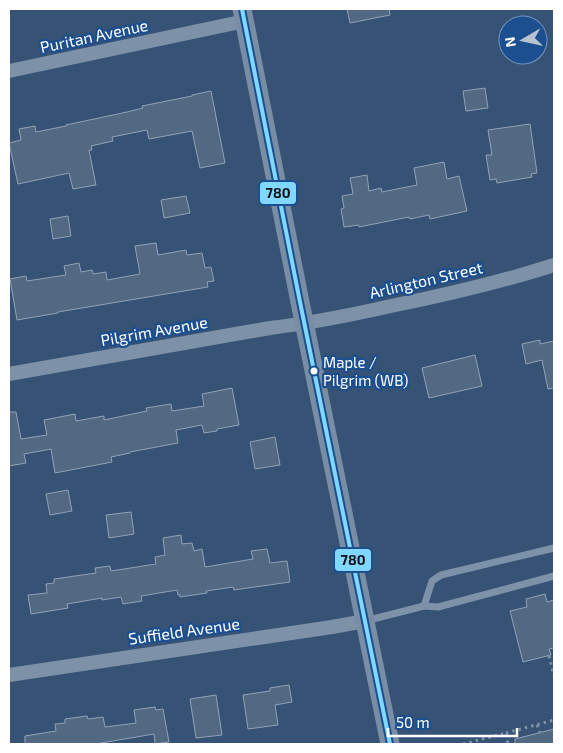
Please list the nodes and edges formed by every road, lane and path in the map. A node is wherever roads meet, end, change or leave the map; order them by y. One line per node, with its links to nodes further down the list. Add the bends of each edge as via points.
1 (244, 15): 2 (street, Puritan Avenue); 4 (main road)
2 (9, 71)
3 (554, 265): 4 (street, Arlington Street, via 453,293)
4 (305, 324): 5 (street, Pilgrim Avenue); 9 (main road)
5 (9, 374)
6 (554, 548): 8 (lane, via 441,575 432,581)
7 (554, 576): 8 (lane, via 438,608)
8 (424, 606): 9 (lane)
9 (365, 621): 11 (street, Suffield Avenue); 17 (main road)
10 (549, 656): 12 (path)
11 (9, 675)
12 (554, 676)
13 (554, 720): 14 (path)
14 (537, 725): 15 (path); 16 (path)
15 (506, 733): 18 (path); 19 (path)
16 (540, 733)
17 (390, 744)
18 (463, 744)
19 (508, 744)

